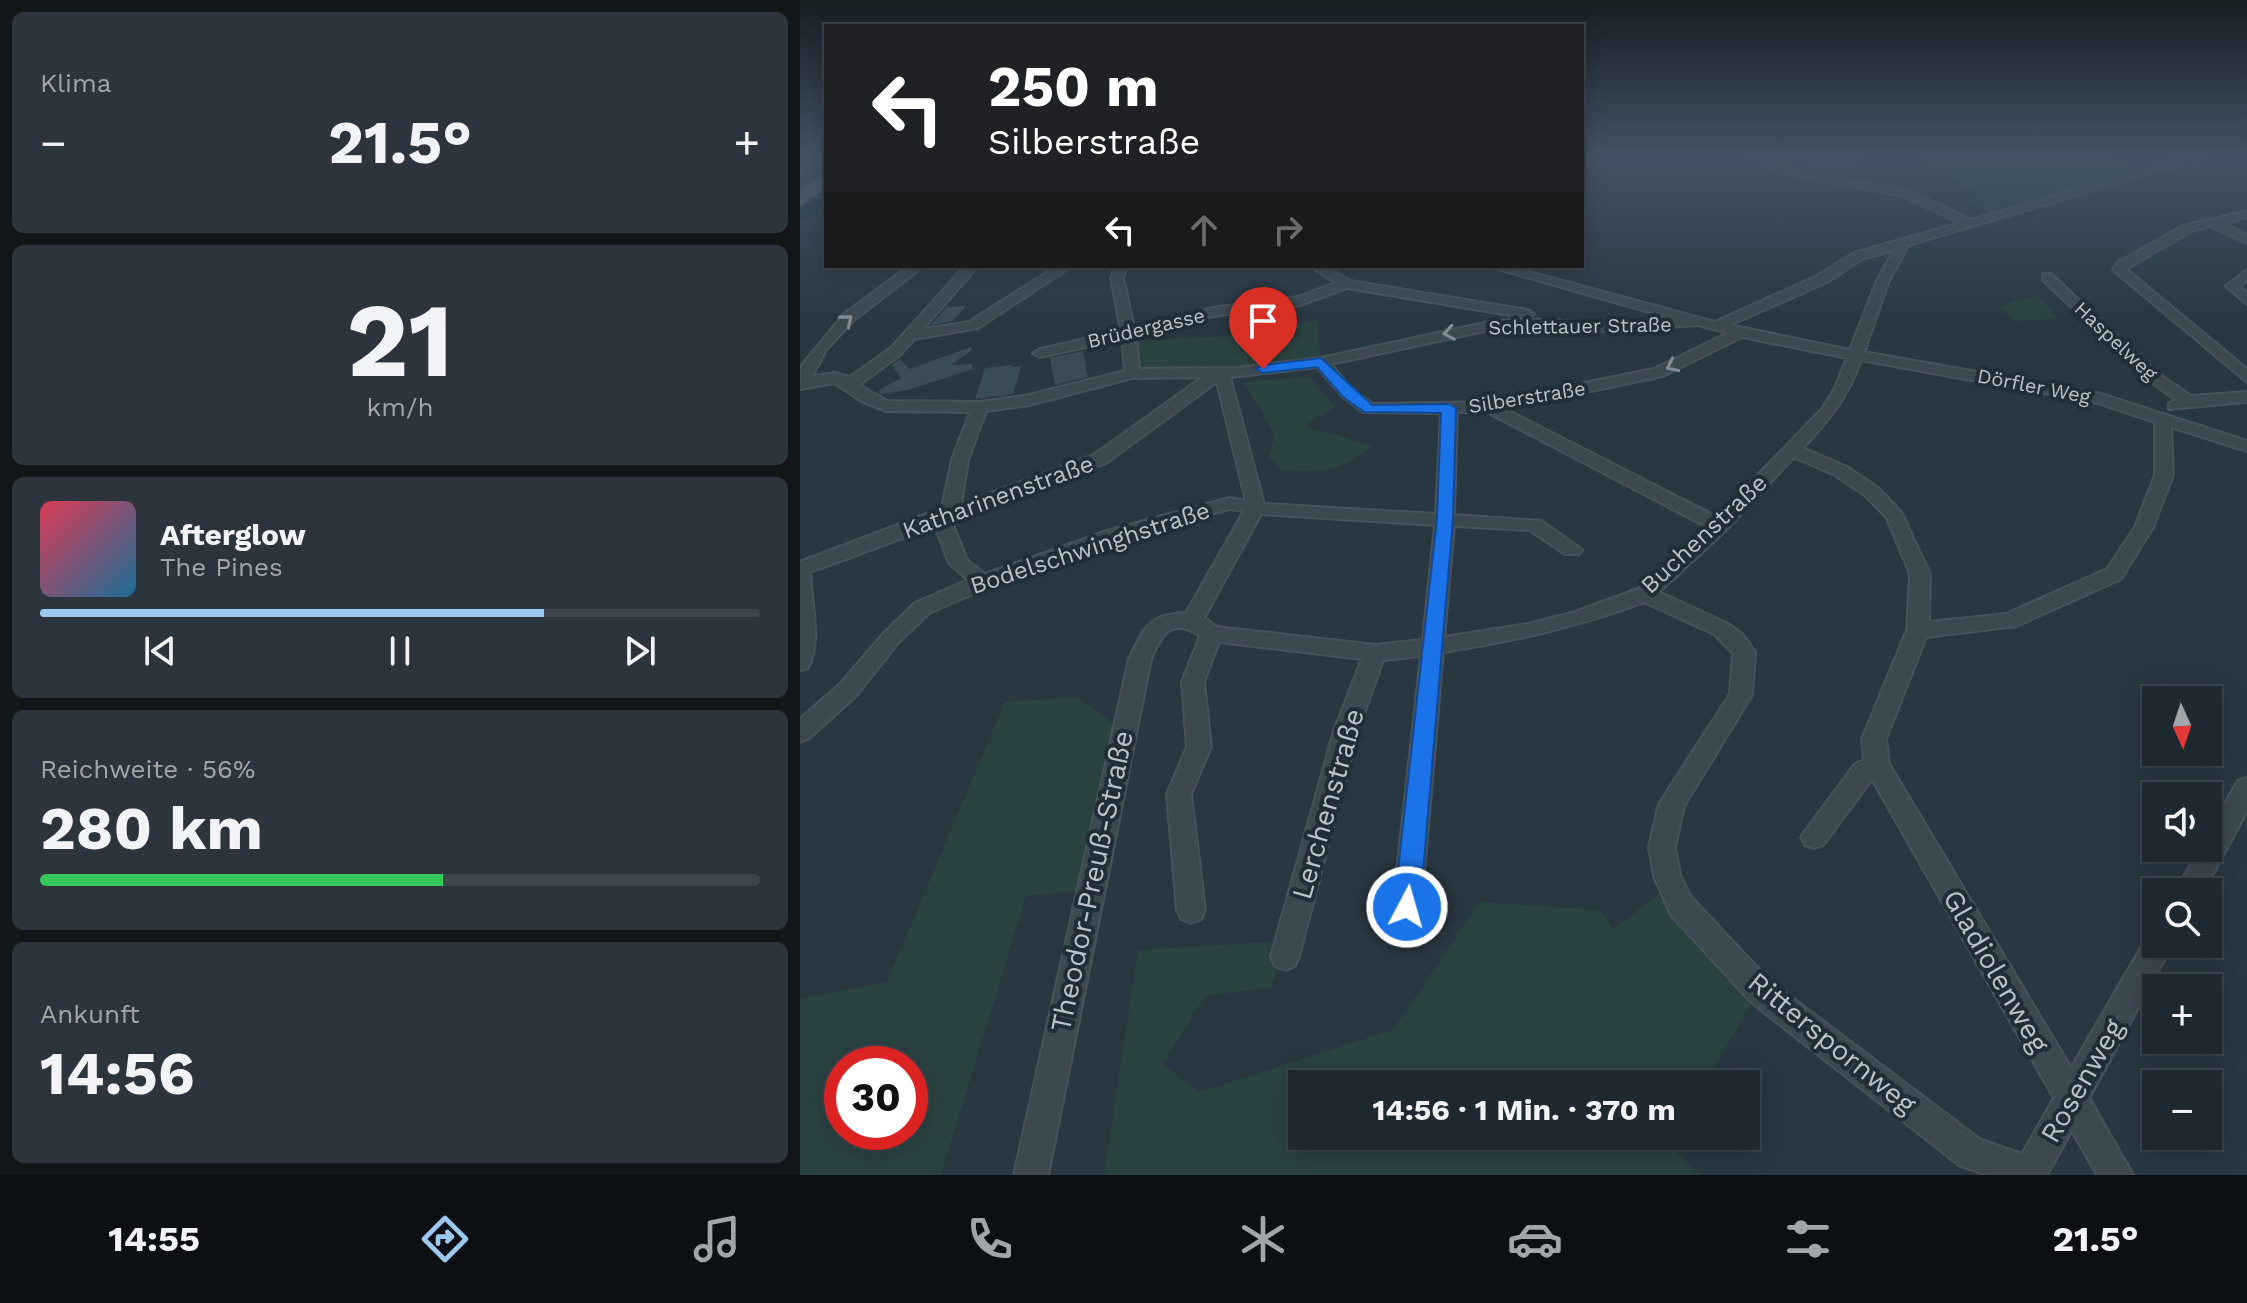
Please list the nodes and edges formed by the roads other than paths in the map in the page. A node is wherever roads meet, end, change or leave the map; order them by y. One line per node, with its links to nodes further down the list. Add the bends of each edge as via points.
1 (1943, 211): 5 (street)
2 (2016, 211): 5 (street)
3 (2247, 214): 4 (street)
4 (2211, 222): 6 (street); 29 (street, via 2187,228 2119,270)
5 (1971, 224): 7 (street)
6 (2247, 239)
7 (1902, 245): 19 (street, via 1858,256 1822,279); 25 (street, Buchenstraße, via 1882,283)
8 (915, 268): 30 (street, one-way to 8, via 825,339)
9 (970, 268): 23 (street)
10 (1063, 268): 23 (street, via 973,325)
11 (1120, 268): 22 (street, via 1117,278)
12 (1319, 268): 16 (street)
13 (1501, 268): 18 (street, Dörfler Weg)
14 (2247, 274): 17 (street, via 2232,286)
15 (2047, 277): 33 (street, Haspelweg, via 2152,376)
16 (1346, 284): 20 (street, via 1566,320); 22 (street, Brüdergasse, via 1300,301 1212,312)
17 (2247, 300)
18 (1703, 321): 19 (street, Dörfler Weg); 20 (street, Schlettauer Straße)
19 (1719, 325): 21 (street, Dörfler Weg)
20 (1638, 326): 26 (street, Schlettauer Straße, one-way to 26, via 1489,326)
21 (1742, 332): 25 (street, Dörfler Weg); 35 (street, Silberstraße, one-way to 35, via 1658,373)
22 (1127, 334): 24 (street, Brüdergasse); 28 (street)
23 (913, 335): 31 (street)
24 (1040, 353)
25 (1857, 355): 37 (street, Dörfler Weg, via 2063,390); 39 (street, Buchenstraße, via 1829,411)
26 (1321, 362): 27 (street, Schlettauer Straße); 36 (street, Silberstraße, via 1369,409)
27 (1222, 373): 28 (street, Schlettauer Straße); 40 (street); 41 (street, Katharinenstraße, via 1100,459)
28 (1132, 374): 34 (street, Schlettauer Straße)
29 (2247, 377)
30 (801, 383): 31 (street, Schlettauer Straße, via 835,378)
31 (847, 386): 34 (street, Schlettauer Straße, via 885,406)
32 (2247, 397): 33 (street)
33 (2188, 401): 37 (street, via 2163,411)
34 (980, 407): 41 (street, via 960,460 951,510)
35 (1490, 407): 36 (street, Silberstraße); 43 (street)
36 (1449, 408): 42 (street)
37 (2163, 418): 38 (street, Dörfler Weg); 49 (street, via 2164,475 2144,527 2114,574 2009,621)
38 (2247, 446)
39 (1792, 450): 43 (street, Buchenstraße); 49 (street, via 1841,471 1895,516 1920,574)
40 (1256, 506): 42 (street, Bodelschwinghstraße); 46 (street, Bodelschwinghstraße, via 1214,507 1114,535); 48 (street)
41 (941, 518): 45 (street, Katharinenstraße); 46 (street, via 959,563)
42 (1445, 519): 44 (street, Bodelschwinghstraße, via 1534,525); 50 (street)
43 (1719, 526): 47 (street, Buchenstraße)
44 (1572, 550)
45 (800, 571): 52 (street)
46 (982, 582): 53 (street, Bodelschwinghstraße, via 922,608 848,690)
47 (1645, 594): 50 (street, Buchenstraße, via 1541,628); 63 (street, Ritterspornweg, via 1721,629 1744,652 1741,695 1672,804 1662,847 1667,876 1681,906 1761,992 1971,1153)
48 (1202, 627): 51 (street, Buchenstraße); 59 (street, via 1193,682 1199,747 1179,794); 64 (street, Theodor-Preuß-Straße, via 1167,621 1151,635 1140,659)
49 (1918, 630): 54 (street, via 1874,739)
50 (1432, 648): 51 (street, Buchenstraße); 58 (street)
51 (1375, 653): 60 (street, Lerchenstraße, via 1346,731)
52 (800, 662)
53 (800, 733)
54 (1877, 765): 56 (street, via 1864,771); 62 (street, Gladiolenweg)
55 (2247, 788): 57 (street)
56 (1814, 837)
57 (2197, 878)
58 (1407, 907)
59 (1191, 910)
60 (1285, 956)
61 (2151, 958): 62 (street, Rosenweg)
62 (2071, 1101): 63 (street, Rosenweg); 65 (street, Gladiolenweg)
63 (2028, 1174)
64 (1031, 1175)
65 (2116, 1175)

